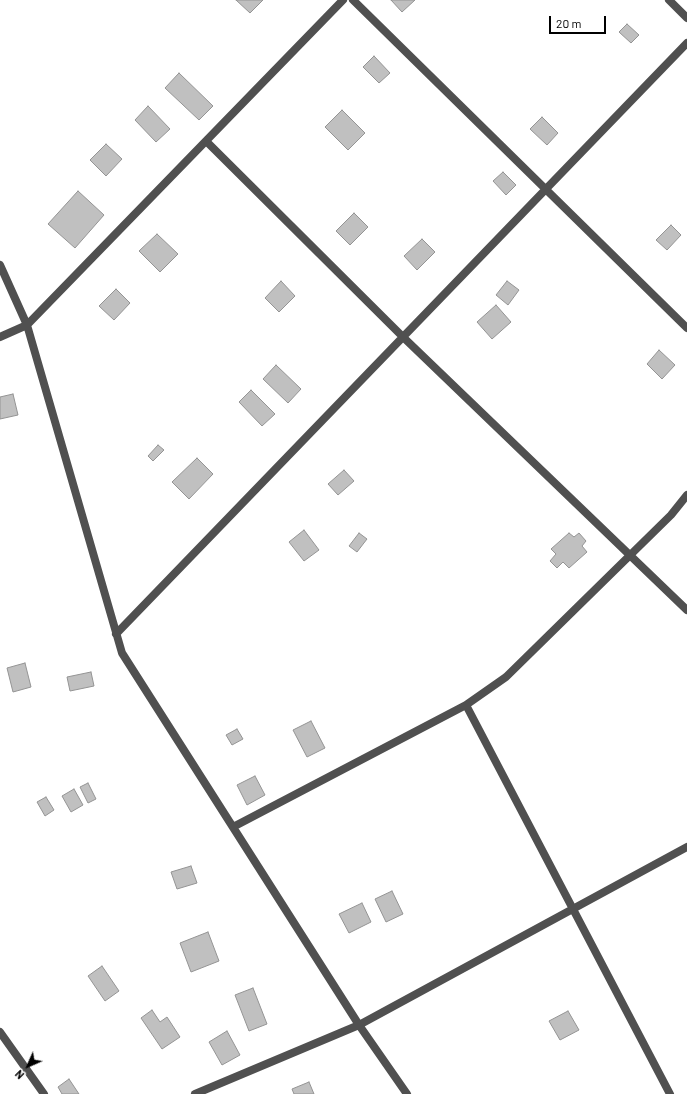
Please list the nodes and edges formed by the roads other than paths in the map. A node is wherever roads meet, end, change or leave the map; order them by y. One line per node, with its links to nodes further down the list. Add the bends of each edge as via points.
1 (342, 0): 6 (street)
2 (353, 0): 7 (street)
3 (669, 0): 4 (street)
4 (687, 18)
5 (687, 43): 7 (street)
6 (206, 141): 9 (street); 12 (street)
7 (546, 189): 10 (street); 12 (street)
8 (0, 265): 9 (street)
9 (27, 325): 11 (street); 16 (street)
10 (687, 328)
11 (0, 337)
12 (403, 337): 14 (street); 16 (street)
13 (687, 495): 14 (street, via 671,515)
14 (630, 555): 15 (street); 17 (street, via 506,677)
15 (687, 610)
16 (116, 634): 18 (street, via 122,653)
17 (466, 705): 18 (street); 20 (street)
18 (233, 828): 21 (street)
19 (687, 847): 20 (street)
20 (573, 909): 21 (street); 26 (street)
21 (359, 1025): 24 (street); 25 (street)
22 (0, 1032): 23 (street)
23 (44, 1094)
24 (195, 1094)
25 (407, 1094)
26 (670, 1094)

